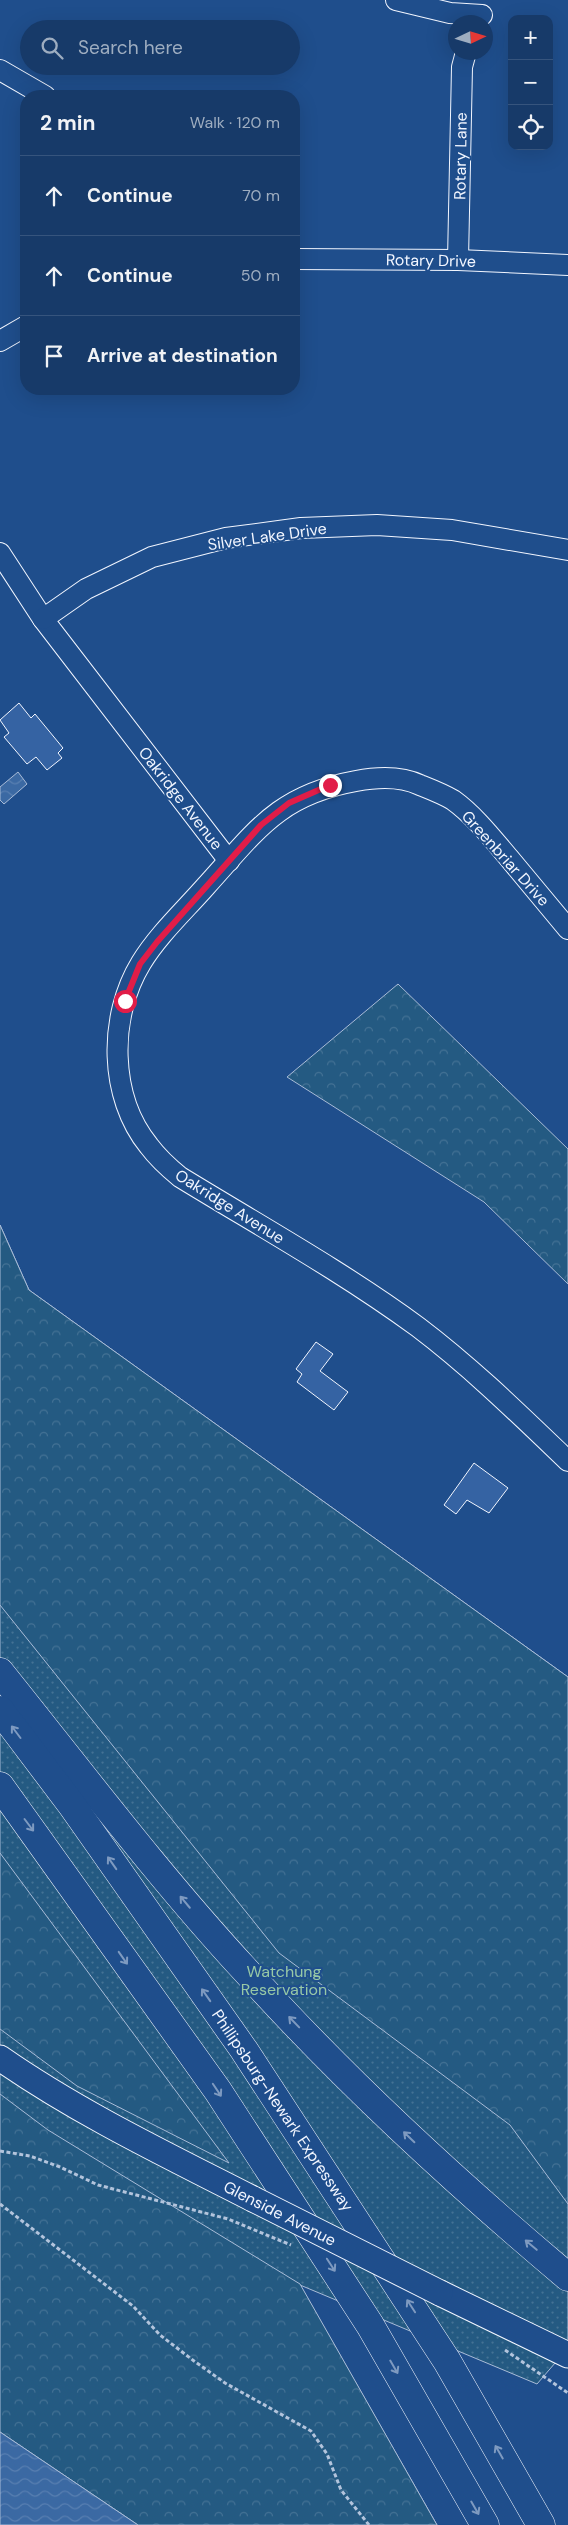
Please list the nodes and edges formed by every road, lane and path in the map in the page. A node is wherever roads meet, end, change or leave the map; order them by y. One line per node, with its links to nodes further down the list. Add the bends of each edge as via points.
1 (396, 0): 2 (street, via 450,12)
2 (484, 12)
3 (464, 60): 7 (street, Rotary Lane)
4 (0, 70): 5 (street)
5 (35, 90)
6 (300, 259): 7 (street, Rotary Drive)
7 (458, 260): 8 (street, Rotary Drive)
8 (568, 265)
9 (20, 329): 10 (street)
10 (0, 341)
11 (568, 550): 13 (street, Silver Lake Drive, via 452,530 377,525 301,528 226,538 152,557 86,590)
12 (0, 553): 13 (street, Oakridge Avenue)
13 (43, 619): 14 (street, Oakridge Avenue)
14 (229, 861): 15 (street, Greenbriar Drive, via 261,825 301,796 330,785 363,780 401,780 452,800 469,815 490,835); 16 (street, Oakridge Avenue, via 140,964 125,1001 118,1039 119,1077 139,1132 162,1162 180,1177 338,1274 418,1328 488,1386)
15 (568, 929)
16 (568, 1461)
17 (0, 1672): 24 (highway, one-way to 17, via 439,2166 247,1973 164,1876)
18 (0, 1710): 30 (highway, Phillipsburg-Newark Expressway, one-way to 18, via 447,2362 244,2050 71,1804)
19 (0, 1786): 29 (highway, one-way to 29, via 218,2091 370,2325)
20 (0, 2058): 26 (main road, Glenside Avenue, bridge, via 87,2112 252,2198 440,2294)
21 (0, 2151): 23 (path, via 30,2156 98,2185 228,2219)
22 (0, 2204): 28 (path, via 133,2306 160,2335 224,2383 311,2431 327,2454 340,2490)
23 (249, 2228)
24 (568, 2277)
25 (501, 2346): 27 (path)
26 (568, 2354)
27 (568, 2393)
28 (369, 2525)
29 (486, 2525)
30 (540, 2525)

